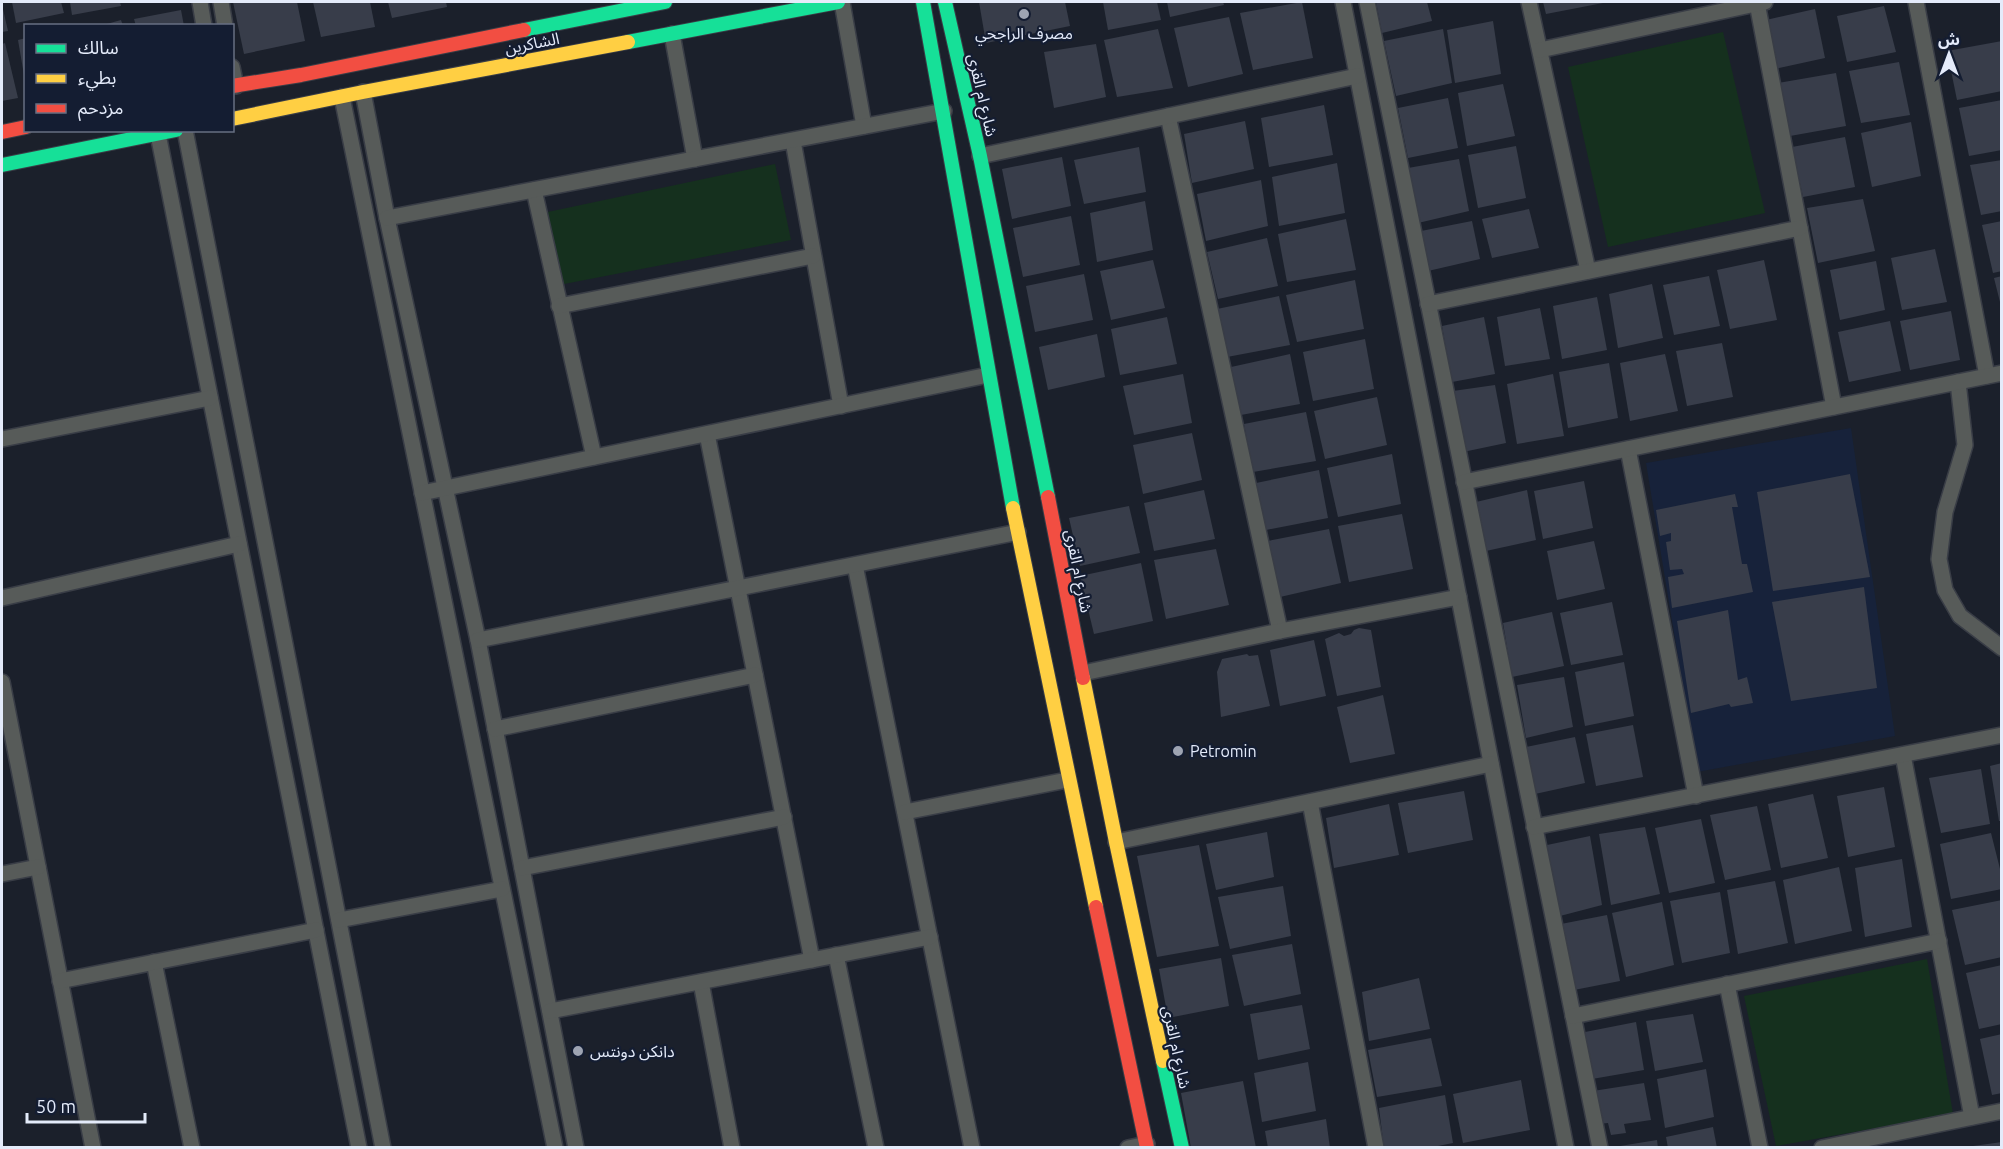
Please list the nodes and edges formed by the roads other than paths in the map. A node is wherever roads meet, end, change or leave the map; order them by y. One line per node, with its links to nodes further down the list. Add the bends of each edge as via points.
1 (200, 2): 14 (street)
2 (221, 2): 15 (street)
3 (665, 2): 12 (main road, الشاكرين)
4 (840, 2): 16 (main road, الشاكرين); 26 (street)
5 (923, 2): 23 (main road, شارع ام القرى)
6 (945, 2): 33 (main road, شارع ام القرى)
7 (1343, 2): 19 (street)
8 (1366, 2): 41 (street)
9 (1529, 2): 18 (street)
10 (1761, 2): 18 (street); 38 (street)
11 (1916, 2): 44 (street)
12 (645, 3): 13 (main road, الشاكرين)
13 (619, 6): 17 (main road, الشاكرين)
14 (204, 24)
15 (225, 24)
16 (672, 34): 17 (main road, الشاكرين); 34 (street)
17 (549, 40): 20 (main road, الشاكرين); 21 (main road, الشاكرين)
18 (1540, 50): 40 (street)
19 (1357, 76): 24 (street); 60 (street)
20 (234, 86)
21 (363, 92): 22 (main road, الشاكرين); 37 (street)
22 (342, 97): 25 (main road, الشاكرين); 55 (street)
23 (944, 111): 26 (street); 43 (main road, شارع ام القرى)
24 (1168, 116): 33 (street); 62 (street)
25 (234, 119)
26 (864, 126): 32 (street)
27 (24, 127): 28 (main road)
28 (2, 132)
29 (167, 132): 31 (main road)
30 (184, 132): 84 (street)
31 (158, 134): 35 (main road); 46 (street)
32 (793, 141): 34 (street); 39 (street)
33 (980, 156): 65 (main road, شارع ام القرى)
34 (695, 159): 36 (street)
35 (2, 165)
36 (534, 190): 37 (street); 42 (street)
37 (387, 218): 54 (street)
38 (1800, 228): 40 (street); 48 (street)
39 (813, 256): 42 (street); 47 (street)
40 (1588, 271): 41 (street)
41 (1428, 304): 53 (street)
42 (560, 306): 52 (street)
43 (988, 375): 47 (street); 56 (main road, شارع ام القرى)
44 (1994, 375): 45 (street)
45 (1958, 382): 48 (street); 64 (street, via 1965,445 1945,512 1939,559 1945,590 1960,616)
46 (210, 398): 50 (street); 57 (street)
47 (842, 406): 49 (street)
48 (1834, 407): 51 (street)
49 (707, 434): 52 (street); 59 (street)
50 (2, 439)
51 (1628, 449): 53 (street); 74 (street)
52 (594, 457): 54 (street)
53 (1464, 482): 78 (street)
54 (446, 489): 55 (street); 63 (street)
55 (422, 493): 83 (street)
56 (1018, 532): 58 (street); 73 (main road, شارع ام القرى)
57 (239, 544): 61 (street); 85 (street)
58 (855, 566): 59 (street); 76 (street)
59 (738, 589): 63 (street); 66 (street)
60 (1458, 597): 62 (street); 72 (street)
61 (2, 598)
62 (1280, 630): 65 (street)
63 (478, 640): 69 (street)
64 (2001, 648)
65 (1083, 673): 79 (main road, شارع ام القرى)
66 (755, 675): 69 (street); 77 (street)
67 (2, 682): 68 (street)
68 (3, 698): 80 (street)
69 (495, 729): 81 (street)
70 (2001, 735): 71 (street)
71 (1904, 755): 74 (street); 87 (street)
72 (1491, 764): 75 (street); 114 (street)
73 (1067, 780): 76 (street); 91 (main road, شارع ام القرى)
74 (1696, 796): 78 (street)
75 (1310, 802): 79 (street); 113 (street)
76 (904, 812): 86 (street)
77 (784, 817): 81 (street); 89 (street)
78 (1534, 827): 98 (street)
79 (1116, 842): 91 (main road, شارع ام القرى)
80 (38, 867): 82 (street); 92 (street)
81 (522, 868): 97 (street)
82 (2, 874)
83 (502, 890): 84 (street); 106 (street)
84 (339, 920): 95 (street)
85 (316, 930): 90 (street); 96 (street)
86 (930, 937): 88 (street); 110 (street)
87 (1939, 941): 94 (street); 100 (street)
88 (836, 955): 89 (street); 109 (street)
89 (812, 960): 93 (street)
90 (154, 962): 92 (street); 103 (street)
91 (1126, 968): 101 (main road, شارع ام القرى); 112 (main road, شارع ام القرى)
92 (60, 981): 102 (street)
93 (701, 982): 97 (street); 108 (street)
94 (1727, 984): 98 (street); 116 (street)
95 (354, 998): 96 (street); 105 (street)
96 (331, 1004): 104 (street)
97 (550, 1011): 107 (street)
98 (1573, 1017): 115 (street)
99 (2001, 1111): 100 (street)
100 (1972, 1117): 117 (street)
101 (1147, 1146): 111 (street)
102 (93, 1148)
103 (192, 1148)
104 (360, 1148)
105 (383, 1148)
106 (555, 1148)
107 (576, 1148)
108 (732, 1148)
109 (876, 1148)
110 (972, 1148)
111 (1128, 1148)
112 (1182, 1148)
113 (1376, 1148)
114 (1566, 1148)
115 (1599, 1148)
116 (1760, 1148)
117 (1822, 1148)

